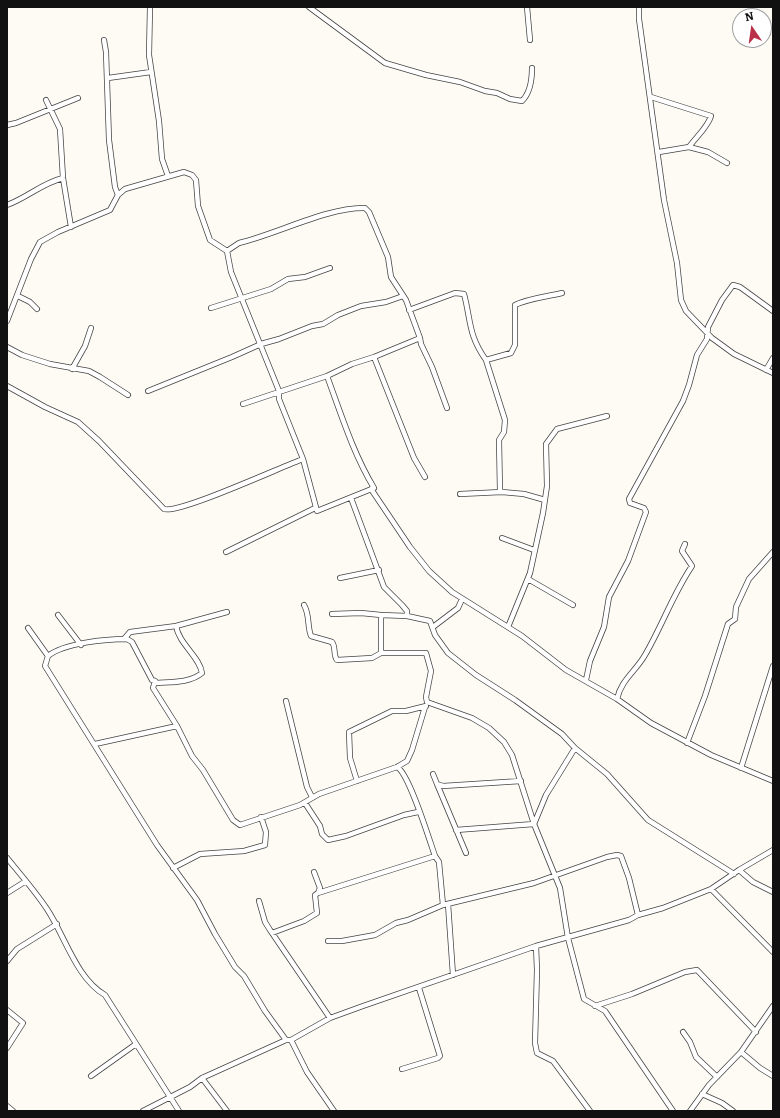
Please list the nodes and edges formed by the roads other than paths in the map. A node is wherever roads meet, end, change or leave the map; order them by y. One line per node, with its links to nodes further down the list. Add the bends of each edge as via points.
1 (150, 7): 8 (street)
2 (309, 7): 7 (street, via 385,63 426,76 460,82 497,93 510,100 522,101 526,97)
3 (527, 7): 6 (street)
4 (639, 7): 10 (street)
5 (104, 40): 9 (street)
6 (530, 40)
7 (532, 68)
8 (151, 72): 9 (street); 18 (street, via 162,159)
9 (108, 78): 20 (street, via 109,140)
10 (651, 97): 15 (street, via 710,114 707,126); 16 (street)
11 (78, 98): 13 (street)
12 (46, 100): 13 (street)
13 (50, 108): 14 (street); 19 (street, via 60,129)
14 (7, 125)
15 (689, 147): 16 (street); 17 (street, via 708,152)
16 (659, 152): 36 (street, via 664,200 677,263 681,300 686,310)
17 (727, 163)
18 (168, 176): 20 (street, via 125,189); 23 (street, via 184,172 196,180 198,206 210,240)
19 (63, 178): 21 (street, via 49,181 19,201); 22 (street)
20 (118, 194): 22 (street, via 110,210)
21 (7, 205)
22 (72, 226): 26 (street, via 40,242 30,259)
23 (227, 251): 27 (street, via 239,243 346,209 365,208 386,251 391,278); 28 (street, via 231,272)
24 (330, 268): 28 (street, via 288,279 271,289)
25 (562, 292): 42 (street, via 542,298 529,298 515,305 515,345 511,353)
26 (18, 296): 30 (street); 33 (street)
27 (403, 296): 31 (street); 38 (street, via 383,303 369,304 338,315 319,326 312,326)
28 (242, 297): 29 (street); 38 (street)
29 (211, 308)
30 (37, 309)
31 (409, 310): 37 (street); 42 (street, via 456,293 464,294 468,321 476,346)
32 (773, 311): 36 (street, via 740,287 733,285 708,327)
33 (9, 312): 34 (street)
34 (7, 321)
35 (91, 328): 43 (street, via 85,346)
36 (709, 333): 44 (street, via 734,354); 87 (street, via 697,355 683,401 629,499 630,503 644,508 646,512 628,561 609,597 604,627 590,661)
37 (420, 338): 40 (street); 52 (street)
38 (261, 344): 48 (street); 49 (street)
39 (7, 347): 43 (street, via 22,355)
40 (374, 357): 46 (street); 55 (street, via 414,458)
41 (773, 358): 44 (street)
42 (486, 360): 57 (street, via 505,420 504,432 499,440)
43 (72, 369): 50 (street, via 100,377)
44 (766, 370): 45 (street)
45 (773, 373)
46 (327, 376): 49 (street); 56 (street, via 342,420)
47 (7, 386): 54 (street, via 78,422 167,510 207,498)
48 (148, 391)
49 (279, 391): 51 (street); 54 (street)
50 (128, 395)
51 (243, 404)
52 (448, 408)
53 (607, 416): 60 (street, via 557,430 546,444)
54 (303, 459): 61 (street)
55 (425, 477)
56 (374, 488): 59 (street); 70 (street, via 371,489 410,547 441,584)
57 (500, 492): 58 (street); 60 (street, via 524,494)
58 (460, 494)
59 (351, 498): 61 (street, via 320,512); 67 (street)
60 (545, 500): 64 (street)
61 (315, 508): 65 (street)
62 (502, 538): 64 (street)
63 (685, 544): 89 (street, via 682,551 692,566 683,579 646,655 628,677)
64 (534, 550): 69 (street)
65 (226, 552)
66 (773, 552): 94 (street, via 749,579 736,607 735,619 728,624)
67 (379, 570): 68 (street); 77 (street, via 384,587 407,611)
68 (340, 578)
69 (528, 579): 72 (street); 81 (street)
70 (462, 599): 79 (street, via 458,608); 81 (street)
71 (304, 604): 84 (street, via 309,617 311,636 332,642 338,660 372,658)
72 (573, 605)
73 (227, 612): 78 (street)
74 (332, 614): 76 (street)
75 (58, 615): 83 (street)
76 (381, 615): 77 (street); 84 (street)
77 (408, 616): 79 (street, via 430,621)
78 (176, 626): 82 (street, via 130,632); 88 (street, via 178,634 202,673 196,678)
79 (433, 627): 96 (street, via 438,640 458,662 545,721)
80 (28, 628): 85 (street)
81 (508, 628): 87 (street, via 544,651 566,670)
82 (124, 639): 83 (street); 88 (street, via 132,642)
83 (81, 645): 85 (street, via 65,648)
84 (381, 653): 91 (street, via 426,653 432,671 426,697)
85 (48, 656): 95 (street, via 46,666)
86 (773, 666): 98 (street)
87 (586, 680): 89 (street)
88 (155, 682): 93 (street, via 154,691)
89 (617, 699): 94 (street, via 651,723)
90 (286, 701): 104 (street, via 307,787)
91 (429, 703): 92 (street); 101 (street, via 472,718 489,728 508,748)
92 (425, 707): 97 (street, via 407,761); 100 (street, via 392,711 349,732 350,758)
93 (177, 726): 95 (street); 107 (street, via 192,756 233,820 240,826)
94 (687, 743): 98 (street)
95 (95, 744): 114 (street)
96 (575, 748): 108 (street, via 546,796); 117 (street, via 607,774 648,820)
97 (397, 767): 100 (street); 106 (street, via 405,775)
98 (741, 768): 102 (street)
99 (434, 774): 103 (street)
100 (357, 781): 104 (street)
101 (520, 781): 103 (street, via 447,786); 108 (street)
102 (773, 781)
103 (437, 784): 109 (street)
104 (312, 797): 105 (street)
105 (305, 803): 106 (street, via 328,840); 107 (street)
106 (418, 812): 112 (street)
107 (262, 817): 114 (street, via 266,832 265,845 244,851 200,854)
108 (534, 824): 109 (street); 118 (street)
109 (456, 830): 111 (street)
110 (773, 850): 115 (street)
111 (466, 853)
112 (435, 856): 123 (street); 125 (street, via 439,862)
113 (7, 858): 119 (street)
114 (173, 868): 142 (street, via 197,900 235,967)
115 (739, 870): 117 (street); 121 (street, via 753,882)
116 (314, 872): 123 (street, via 320,888)
117 (734, 874): 120 (street)
118 (556, 875): 125 (street); 126 (street, via 607,857 621,856); 129 (street)
119 (26, 881): 122 (street); 127 (street)
120 (711, 890): 126 (street); 132 (street)
121 (773, 892)
122 (7, 893)
123 (318, 893): 128 (street, via 314,899 317,913 304,922)
124 (260, 901): 128 (street, via 265,922)
125 (445, 905): 130 (street, via 396,923 375,935); 134 (street)
126 (638, 915): 129 (street)
127 (57, 924): 133 (street, via 16,949); 143 (street, via 62,938 84,975 93,988 105,995)
128 (272, 933): 139 (street)
129 (568, 938): 131 (street); 136 (street, via 584,999)
130 (328, 941)
131 (536, 946): 134 (street); 159 (street, via 537,1053 553,1061)
132 (773, 952)
133 (7, 961)
134 (453, 975): 135 (street)
135 (419, 988): 139 (street); 146 (street, via 440,1056)
136 (594, 1006): 141 (street, via 626,997 685,972 697,970); 160 (street, via 605,1011)
137 (773, 1006): 141 (street)
138 (7, 1010): 144 (street, via 23,1023)
139 (330, 1018): 142 (street)
140 (683, 1032): 148 (street, via 696,1058)
141 (756, 1032): 145 (street)
142 (288, 1040): 150 (street); 158 (street)
143 (136, 1044): 147 (street); 152 (street)
144 (7, 1048)
145 (741, 1052): 148 (street); 149 (street)
146 (402, 1068)
147 (91, 1076)
148 (718, 1076): 151 (street)
149 (773, 1076)
150 (202, 1078): 152 (street); 157 (street)
151 (702, 1094): 161 (street); 162 (street)
152 (170, 1098): 155 (street); 156 (street)
153 (7, 1106): 154 (street)
154 (14, 1111)
155 (143, 1111)
156 (179, 1111)
157 (227, 1111)
158 (334, 1111)
159 (590, 1111)
160 (673, 1111)
161 (690, 1111)
162 (733, 1111)

